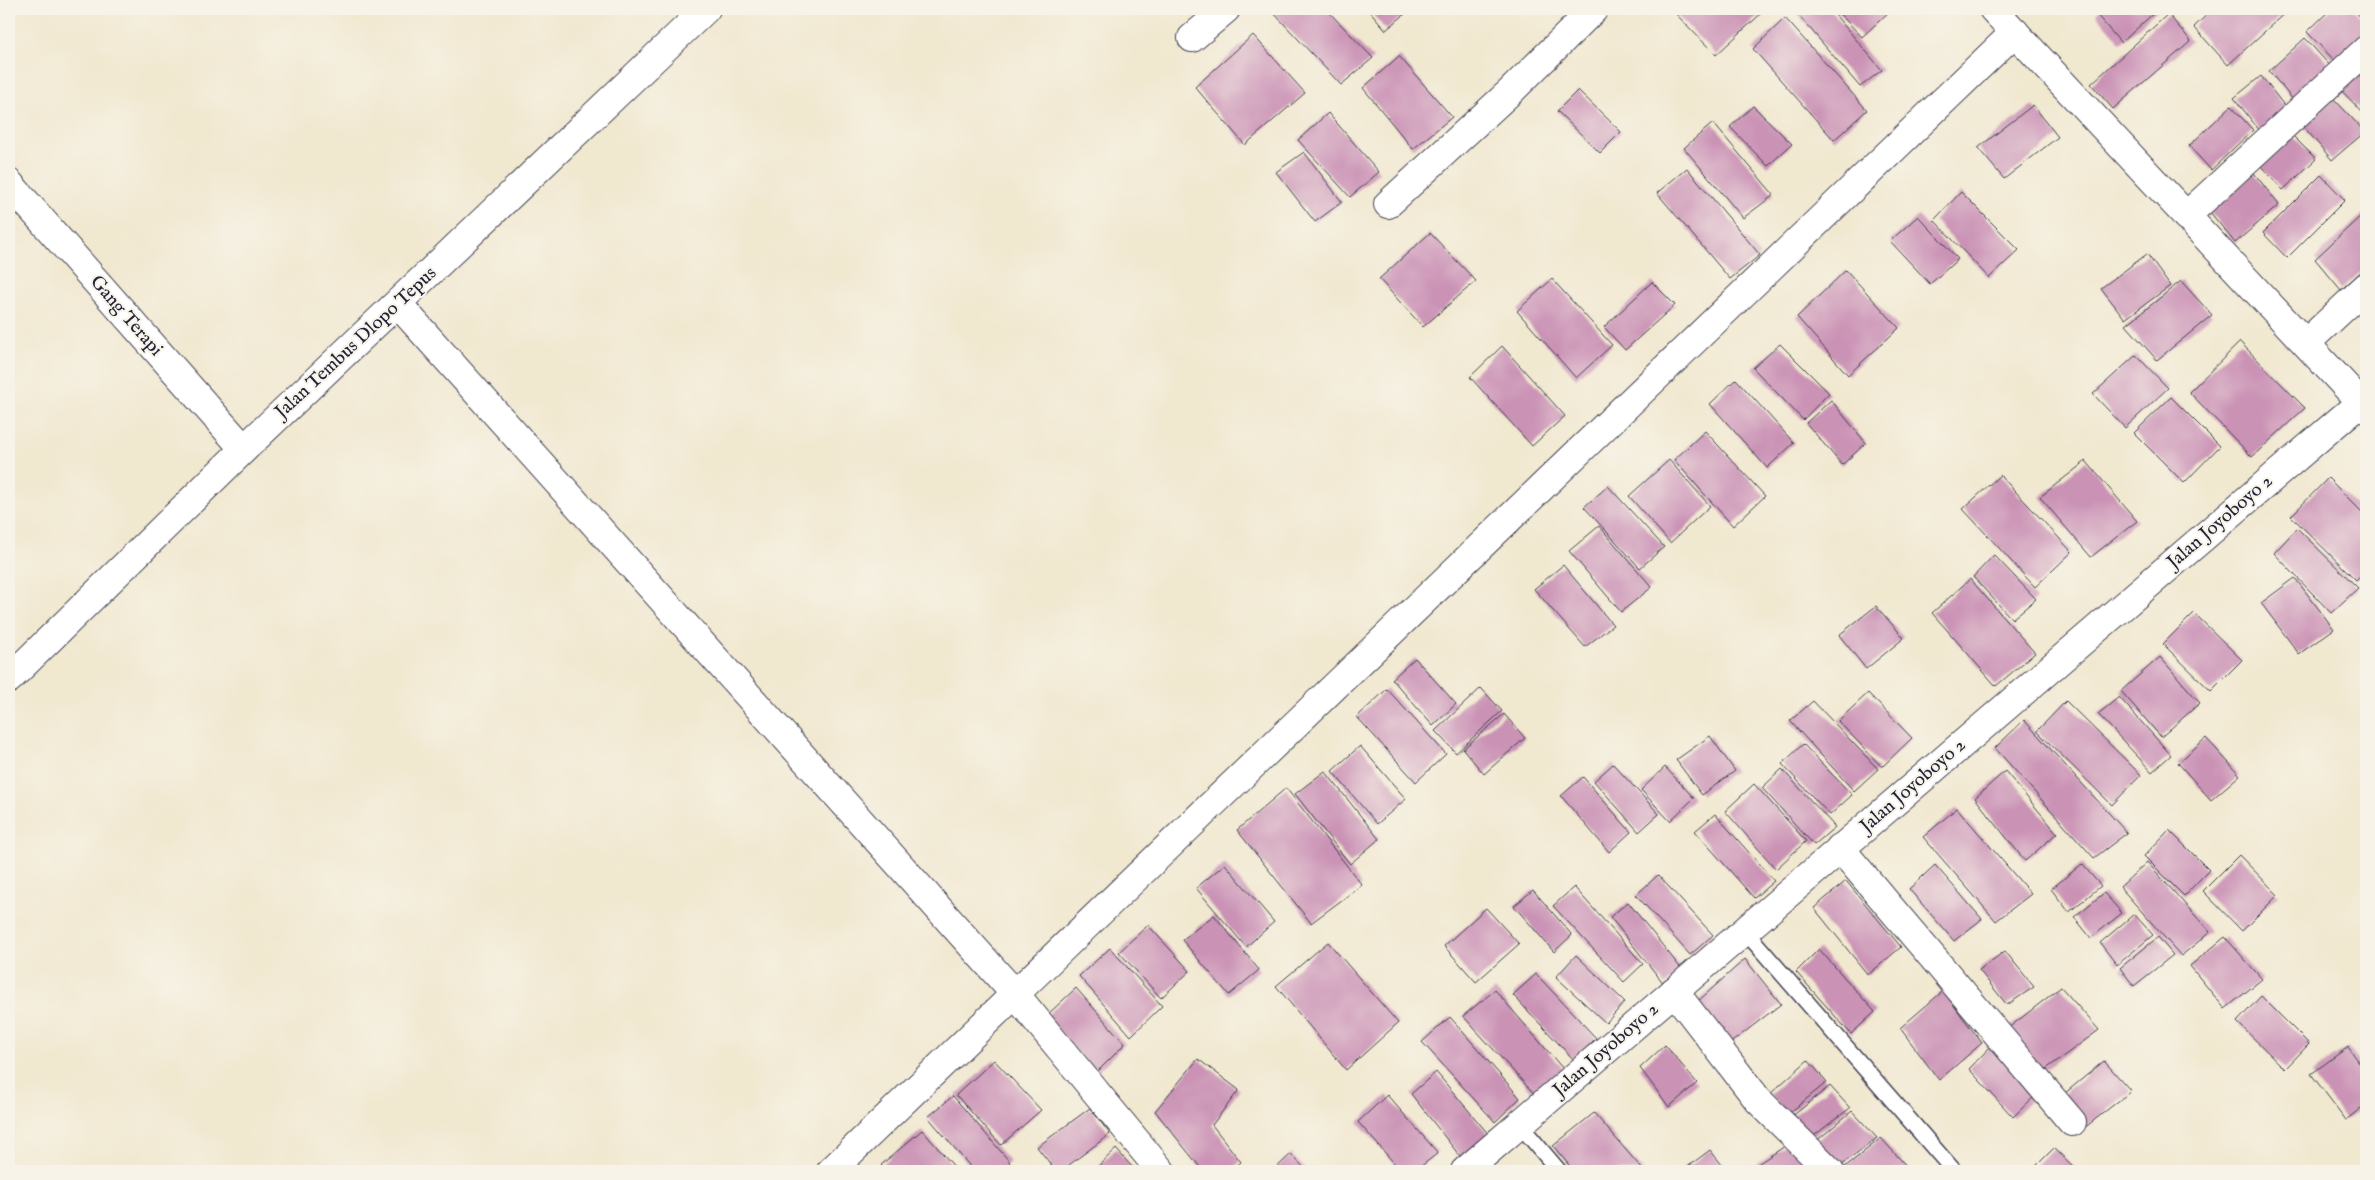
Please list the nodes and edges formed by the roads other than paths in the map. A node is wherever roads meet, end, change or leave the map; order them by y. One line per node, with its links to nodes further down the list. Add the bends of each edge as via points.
1 (706, 9): 12 (street, Jalan Tembus Dlopo Tepus)
2 (1226, 9): 6 (street)
3 (1594, 9): 9 (street)
4 (1992, 9): 5 (street)
5 (2015, 32): 10 (street); 20 (street)
6 (1192, 38)
7 (2366, 50): 10 (street)
8 (9, 183): 15 (street, Gang Terapi)
9 (1388, 204)
10 (2186, 216): 13 (street)
11 (2366, 286): 13 (street)
12 (398, 304): 15 (street, Jalan Tembus Dlopo Tepus); 20 (street)
13 (2306, 343): 14 (street)
14 (2363, 405): 17 (street, Jalan Joyoboyo 2)
15 (244, 449): 16 (street, Jalan Tembus Dlopo Tepus)
16 (9, 680)
17 (1840, 848): 18 (street, Jalan Joyoboyo 2); 21 (street)
18 (1745, 931): 19 (street, Jalan Joyoboyo 2); 28 (lane)
19 (1674, 991): 22 (street, Jalan Joyoboyo 2); 27 (street, via 1758,1100)
20 (1015, 994): 23 (street); 24 (street)
21 (2072, 1122)
22 (1520, 1125): 25 (street, Jalan Joyoboyo 2); 26 (lane)
23 (831, 1171)
24 (1161, 1171)
25 (1465, 1171)
26 (1560, 1171)
27 (1830, 1171)
28 (1954, 1171)

